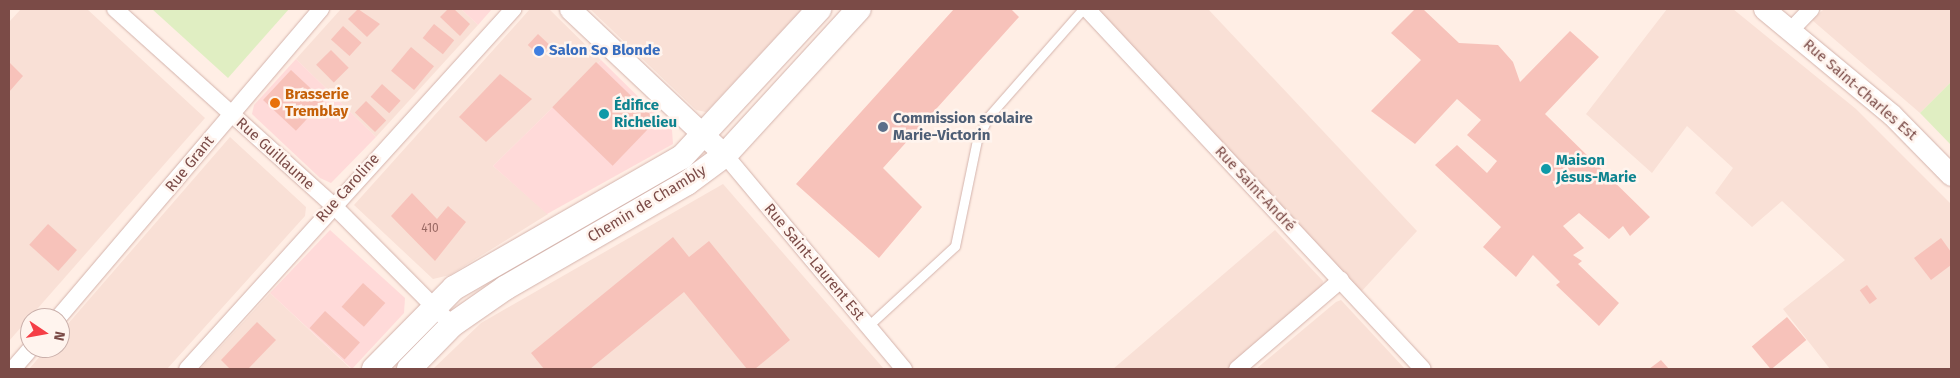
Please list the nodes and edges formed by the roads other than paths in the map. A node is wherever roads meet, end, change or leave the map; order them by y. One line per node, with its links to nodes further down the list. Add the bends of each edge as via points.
1 (115, 9): 12 (street, Rue Guillaume)
2 (321, 9): 12 (street, Rue Grant)
3 (513, 9): 16 (street, Rue Caroline)
4 (570, 9): 13 (street)
5 (819, 9): 13 (main road, Chemin de Chambly)
6 (860, 9): 14 (main road, Chemin de Chambly)
7 (1083, 9): 21 (lane, via 988,117 977,140 955,246)
8 (1087, 9): 17 (street, Rue Saint-André)
9 (1764, 9): 11 (street, Rue Saint-Charles Est)
10 (1811, 9): 11 (street)
11 (1791, 30): 15 (street, Rue Saint-Charles Est, via 1892,115)
12 (230, 114): 16 (street, Rue Guillaume); 19 (street, Rue Grant)
13 (703, 136): 14 (street); 18 (main road, Chemin de Chambly, via 652,176 494,262)
14 (725, 155): 20 (main road, Chemin de Chambly); 21 (street, Rue Saint-Laurent Est)
15 (1951, 175)
16 (333, 205): 18 (street, Rue Guillaume); 24 (street, Rue Caroline)
17 (1341, 280): 28 (street); 29 (street, Rue Saint-André)
18 (434, 305): 20 (street, Rue Guillaume); 25 (main road, Chemin de Chambly)
19 (66, 308)
20 (452, 325): 26 (main road, Chemin de Chambly)
21 (868, 326): 27 (street, Rue Saint-Laurent Est)
22 (23, 358): 23 (street)
23 (13, 369)
24 (187, 369)
25 (374, 369)
26 (409, 369)
27 (904, 369)
28 (1237, 369)
29 (1423, 369)

